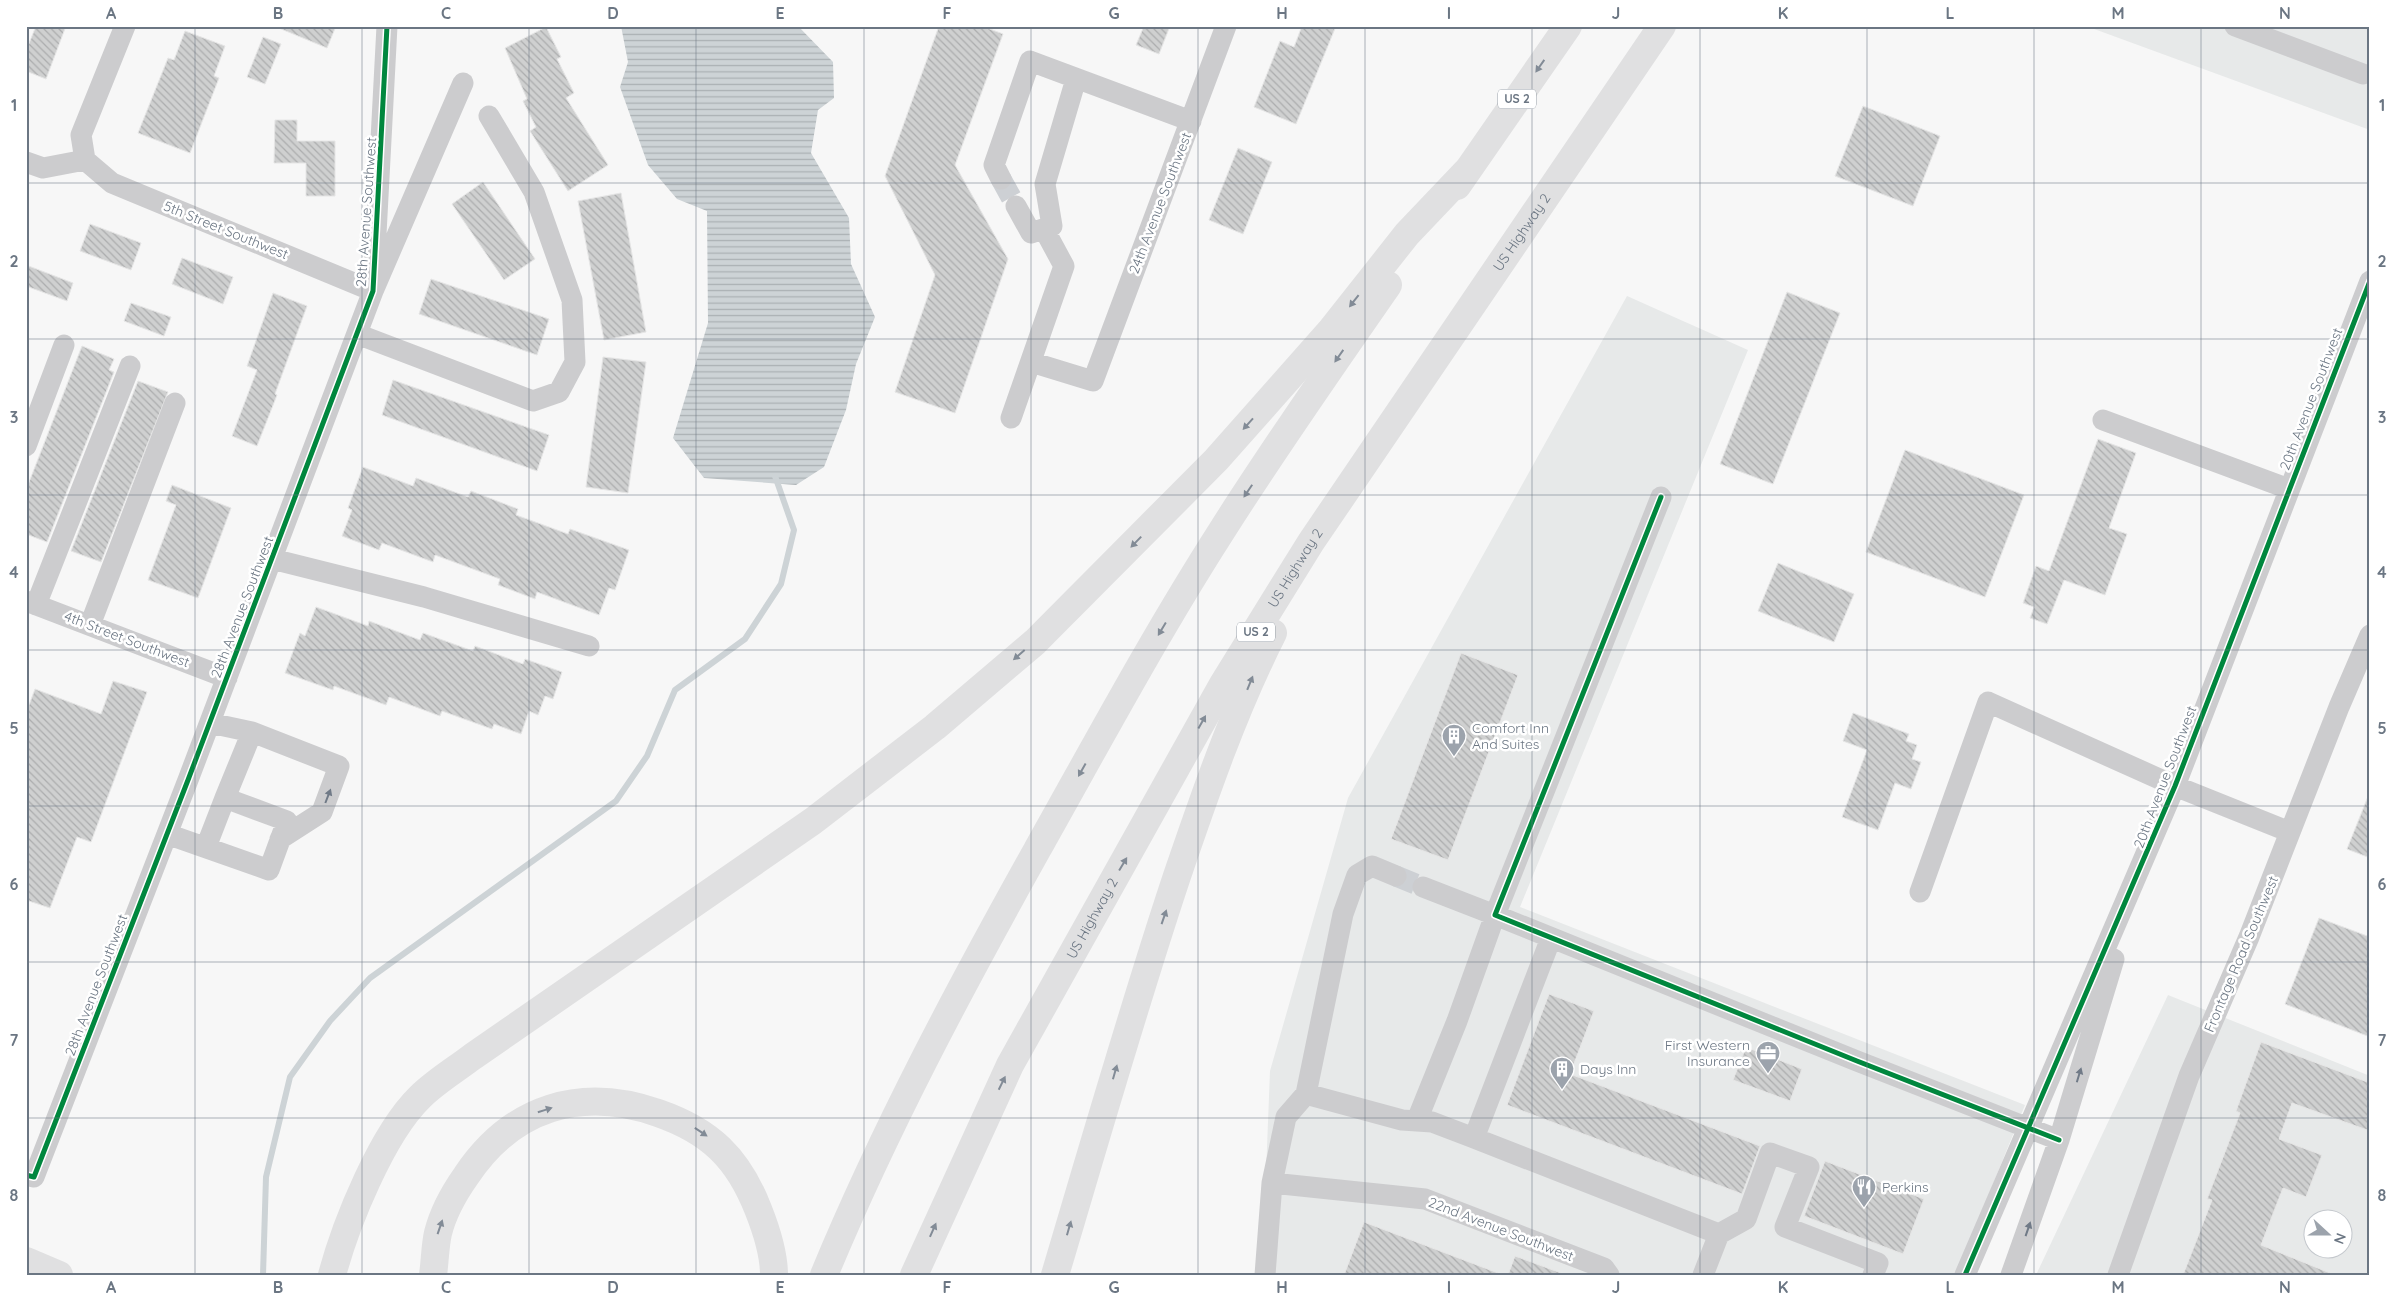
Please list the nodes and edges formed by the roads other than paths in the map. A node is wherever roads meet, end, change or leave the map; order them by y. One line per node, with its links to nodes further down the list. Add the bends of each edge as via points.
1 (125, 26): 12 (street, via 81,135)
2 (387, 26): 19 (street, 28th Avenue Southwest)
3 (1226, 26): 11 (street, 24th Avenue Southwest)
4 (1568, 26): 14 (highway, US 2, one-way to 14)
5 (1662, 26): 28 (highway, US Highway 2 / US 2)
6 (2235, 26): 7 (street)
7 (2368, 69)
8 (1076, 79): 11 (street); 15 (street, via 1030,62 994,165); 17 (street, via 1045,184 1052,226)
9 (462, 83): 19 (street)
10 (489, 116): 20 (street, via 534,192 572,300 575,362 558,392 533,401)
11 (1191, 121): 22 (street, 24th Avenue Southwest, via 1093,381)
12 (86, 160): 13 (street, via 43,168); 19 (street, 5th Street Southwest, via 112,184)
13 (26, 162)
14 (1466, 172): 60 (highway, one-way to 60, via 1407,234 1332,329 1216,460 1035,642 935,727 813,821 472,1057 420,1097 391,1132 365,1185); 64 (highway, US 2, one-way to 64, via 1220,533 1128,687 914,1076)
15 (1001, 179)
16 (1016, 206): 17 (street, via 1031,233)
17 (1044, 229): 22 (street, via 1064,266)
18 (2370, 280): 29 (street, 20th Avenue Southwest)
19 (373, 291): 20 (street, 28th Avenue Southwest)
20 (357, 334): 31 (street, 28th Avenue Southwest)
21 (64, 345): 27 (street)
22 (1031, 362): 25 (street)
23 (130, 366): 32 (street)
24 (175, 403): 33 (street)
25 (1011, 418)
26 (2103, 420): 29 (street)
27 (26, 446)
28 (1351, 482): 65 (highway, US Highway 2 / US 2, one-way to 28, via 1010,1065 1092,916 1223,684 1310,542); 66 (highway, one-way to 28, via 1142,982 1206,791 1259,661)
29 (2288, 489): 39 (street, 20th Avenue Southwest)
30 (1661, 497): 49 (street)
31 (272, 559): 35 (street, via 424,598); 36 (street, 28th Avenue Southwest)
32 (31, 603): 33 (street, 4th Street Southwest)
33 (90, 625): 36 (street, 4th Street Southwest)
34 (2370, 635): 41 (street, Frontage Road Southwest)
35 (589, 646)
36 (227, 678): 37 (street, 28th Avenue Southwest)
37 (210, 723): 38 (street); 42 (street, 28th Avenue Southwest)
38 (252, 732): 40 (street); 43 (street, one-way to 38, via 322,812 339,766)
39 (2175, 786): 41 (street); 45 (street, 20th Avenue Southwest); 48 (street, via 1988,702)
40 (225, 798): 43 (street, via 287,820); 44 (street)
41 (2290, 832): 73 (street, Frontage Road Southwest, via 2189,1076)
42 (167, 834): 44 (street); 56 (street, 28th Avenue Southwest)
43 (280, 839): 44 (street, via 269,870)
44 (206, 847)
45 (2144, 862): 53 (street, 20th Avenue Southwest); 55 (street, 20th Avenue Southwest, one-way to 45)
46 (1396, 876): 51 (street, via 1372,866 1357,875 1343,914)
47 (1423, 887): 49 (street)
48 (1920, 892)
49 (1495, 915): 50 (street); 52 (street, via 1457,1022)
50 (1551, 938): 53 (street); 54 (street)
51 (1306, 1094): 52 (street, via 1402,1120); 57 (street, via 1286,1118)
52 (1417, 1120): 54 (street, via 1432,1122)
53 (2028, 1128): 55 (street); 71 (street, 20th Avenue Southwest)
54 (1474, 1138): 58 (street)
55 (2059, 1140): 72 (street, 20th Avenue Southwest, one-way to 55)
56 (30, 1176)
57 (1272, 1182): 67 (street); 68 (street, 22nd Avenue Southwest, via 1425,1199 1604,1268)
58 (1719, 1234): 69 (street); 70 (street, via 1746,1219 1770,1153 1809,1168 1785,1227 1878,1263)
59 (26, 1261): 61 (highway)
60 (332, 1270)
61 (59, 1275)
62 (433, 1275): 63 (highway, one-way to 63, via 438,1233 450,1200 476,1160 533,1114 579,1102 624,1104 648,1109 698,1129 716,1144 733,1161 754,1198 771,1248)
63 (774, 1275)
64 (824, 1275)
65 (914, 1275)
66 (1055, 1275)
67 (1265, 1275)
68 (1609, 1275)
69 (1703, 1275)
70 (1873, 1275)
71 (1965, 1275)
72 (2011, 1275)
73 (2118, 1275)

